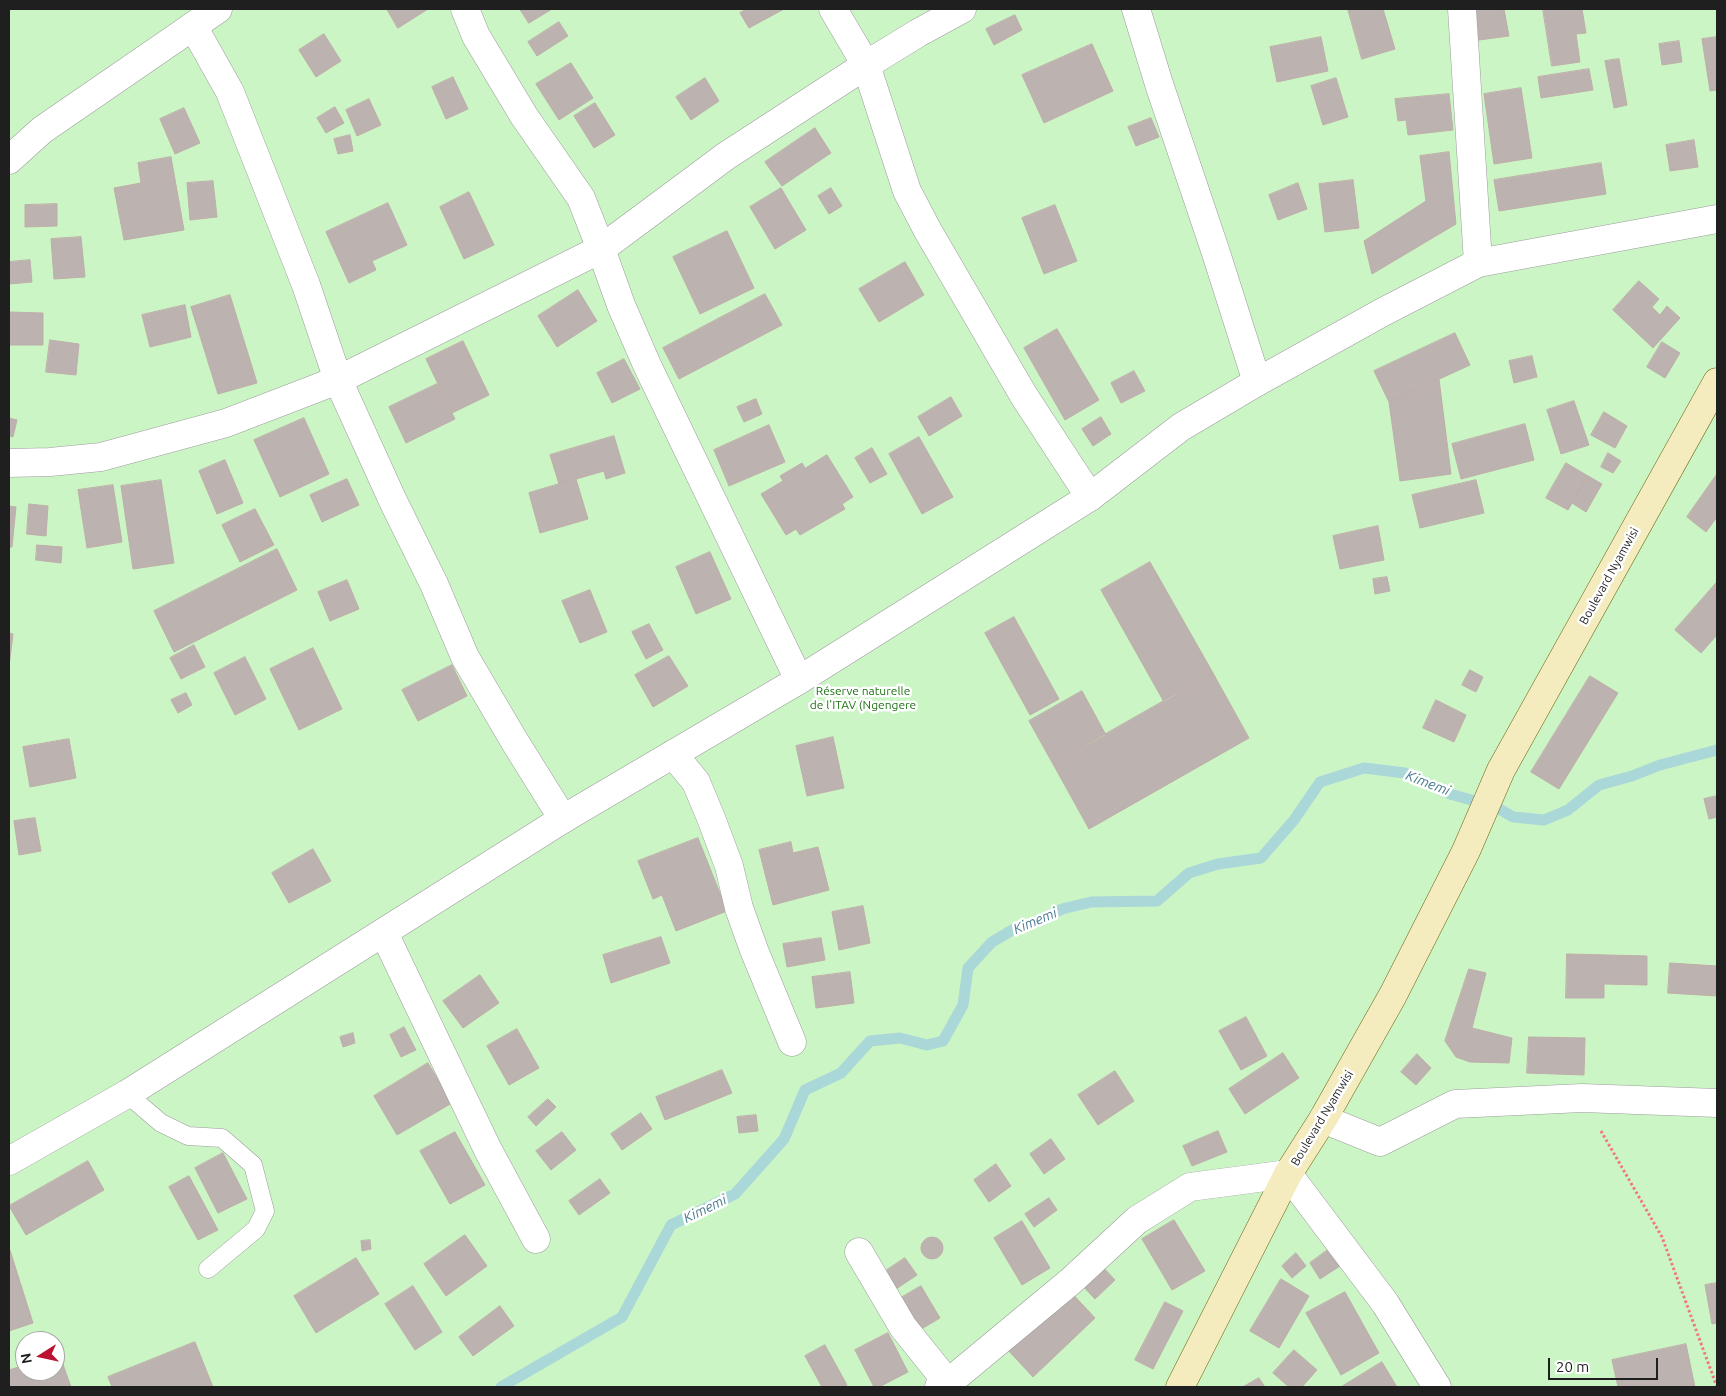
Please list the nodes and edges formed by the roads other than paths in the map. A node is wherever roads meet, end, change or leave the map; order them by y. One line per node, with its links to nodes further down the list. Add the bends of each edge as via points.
1 (218, 9): 7 (street)
2 (465, 9): 11 (street, via 476,36 524,116 581,198)
3 (833, 9): 8 (street)
4 (962, 9): 8 (street)
5 (1136, 9): 14 (street)
6 (1462, 9): 12 (street)
7 (193, 26): 9 (street, via 42,130); 13 (street, via 230,92 306,285)
8 (866, 65): 11 (street, via 726,156); 17 (street, via 907,191 1024,396)
9 (9, 160)
10 (1717, 219): 12 (street)
11 (601, 249): 13 (street); 18 (street, via 620,305 646,365)
12 (1478, 263): 14 (street)
13 (338, 380): 16 (street, via 226,423 100,457); 20 (street, via 465,657)
14 (1257, 382): 17 (street, via 1181,427)
15 (1717, 382): 25 (main road, Boulevard Nyamwisi, via 1501,770 1466,851 1393,995)
16 (9, 463)
17 (1090, 497): 18 (street)
18 (799, 680): 19 (street)
19 (673, 754): 20 (street); 22 (street, via 696,782 711,818 754,950)
20 (563, 819): 21 (street)
21 (384, 933): 23 (street); 28 (street, via 488,1150)
22 (792, 1042)
23 (127, 1094): 26 (street); 30 (lane, via 161,1123 188,1136 222,1138 253,1166 265,1211 256,1228)
24 (1717, 1103): 25 (street, via 1582,1098 1455,1104 1380,1142)
25 (1323, 1119): 27 (main road, Boulevard Nyamwisi)
26 (9, 1161)
27 (1288, 1174): 31 (street, via 1190,1187 1137,1220 1071,1281); 32 (main road, Boulevard Nyamwisi); 33 (street, via 1385,1303)
28 (536, 1239)
29 (859, 1252): 31 (street)
30 (208, 1269)
31 (944, 1385)
32 (1180, 1387)
33 (1436, 1387)

